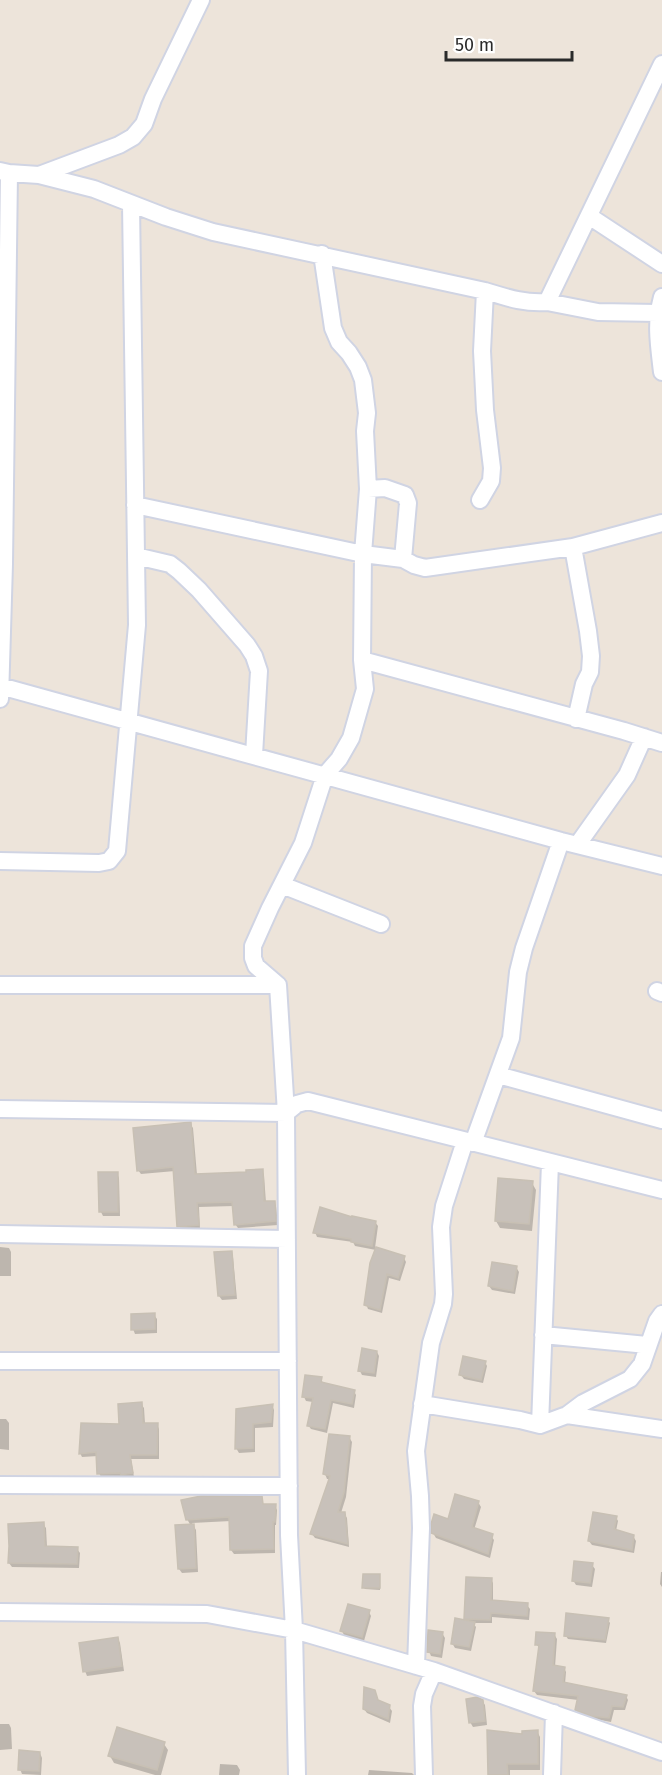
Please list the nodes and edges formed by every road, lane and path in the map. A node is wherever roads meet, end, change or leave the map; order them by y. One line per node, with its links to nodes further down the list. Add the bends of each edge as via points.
1 (201, 0): 5 (street, via 144,123 133,136)
2 (662, 64): 3 (street)
3 (657, 87): 7 (street)
4 (5, 172): 5 (street); 22 (street)
5 (39, 175): 6 (street, via 93,189)
6 (130, 204): 8 (street, via 213,232); 16 (street)
7 (589, 216): 9 (street); 11 (street)
8 (322, 254): 10 (street); 14 (street, via 333,328 363,380)
9 (662, 264)
10 (484, 291): 11 (street, via 533,303); 15 (street, via 482,351 492,481)
11 (547, 302): 12 (street, via 598,312)
12 (660, 305): 13 (street, via 657,332)
13 (662, 372)
14 (368, 489): 19 (street); 21 (street, via 405,495 408,503)
15 (480, 500)
16 (135, 505): 19 (street); 20 (street)
17 (662, 523): 18 (street)
18 (573, 547): 21 (street, via 425,568); 25 (street, via 591,656)
19 (363, 554): 21 (street); 23 (street)
20 (136, 555): 26 (street, via 137,625); 29 (street, via 170,564 199,590 250,650 258,671)
21 (403, 559)
22 (2, 563): 24 (street)
23 (362, 660): 25 (street); 30 (street, via 365,689 351,738)
24 (0, 691): 26 (street)
25 (576, 719): 27 (street)
26 (127, 722): 29 (street); 33 (street, via 114,857 99,863)
27 (644, 737): 28 (street); 32 (street, via 627,775)
28 (662, 743)
29 (254, 755): 30 (street)
30 (325, 775): 31 (street); 35 (street, via 303,843)
31 (561, 840): 32 (street); 39 (street, via 524,948 511,1038)
32 (578, 844): 34 (street)
33 (0, 861)
34 (662, 866)
35 (282, 885): 36 (street); 38 (street, via 253,946 256,966)
36 (381, 924)
37 (0, 985): 38 (street)
38 (278, 985): 41 (street)
39 (498, 1075): 42 (street); 43 (street)
40 (0, 1109): 41 (street)
41 (286, 1113): 43 (street, via 308,1101); 47 (street)
42 (662, 1120)
43 (469, 1142): 44 (street); 53 (street, via 444,1206 443,1304 431,1343)
44 (549, 1163): 45 (street); 49 (street)
45 (662, 1190)
46 (0, 1234): 47 (street)
47 (286, 1239): 52 (street)
48 (662, 1314): 50 (street)
49 (543, 1335): 50 (street); 55 (street)
50 (647, 1345): 54 (street, via 642,1364 630,1379 583,1402)
51 (0, 1361): 52 (street)
52 (288, 1361): 58 (street)
53 (422, 1404): 55 (street); 61 (street, via 416,1451 421,1528)
54 (567, 1415): 55 (street); 56 (street)
55 (540, 1425)
56 (662, 1429)
57 (0, 1485): 58 (street)
58 (289, 1486): 60 (street)
59 (0, 1612): 60 (street, via 207,1614)
60 (294, 1630): 61 (street); 65 (street)
61 (416, 1666): 62 (street)
62 (434, 1671): 63 (street); 66 (street, via 422,1706)
63 (554, 1713): 64 (street); 67 (street)
64 (662, 1752)
65 (297, 1775)
66 (424, 1775)
67 (552, 1775)

